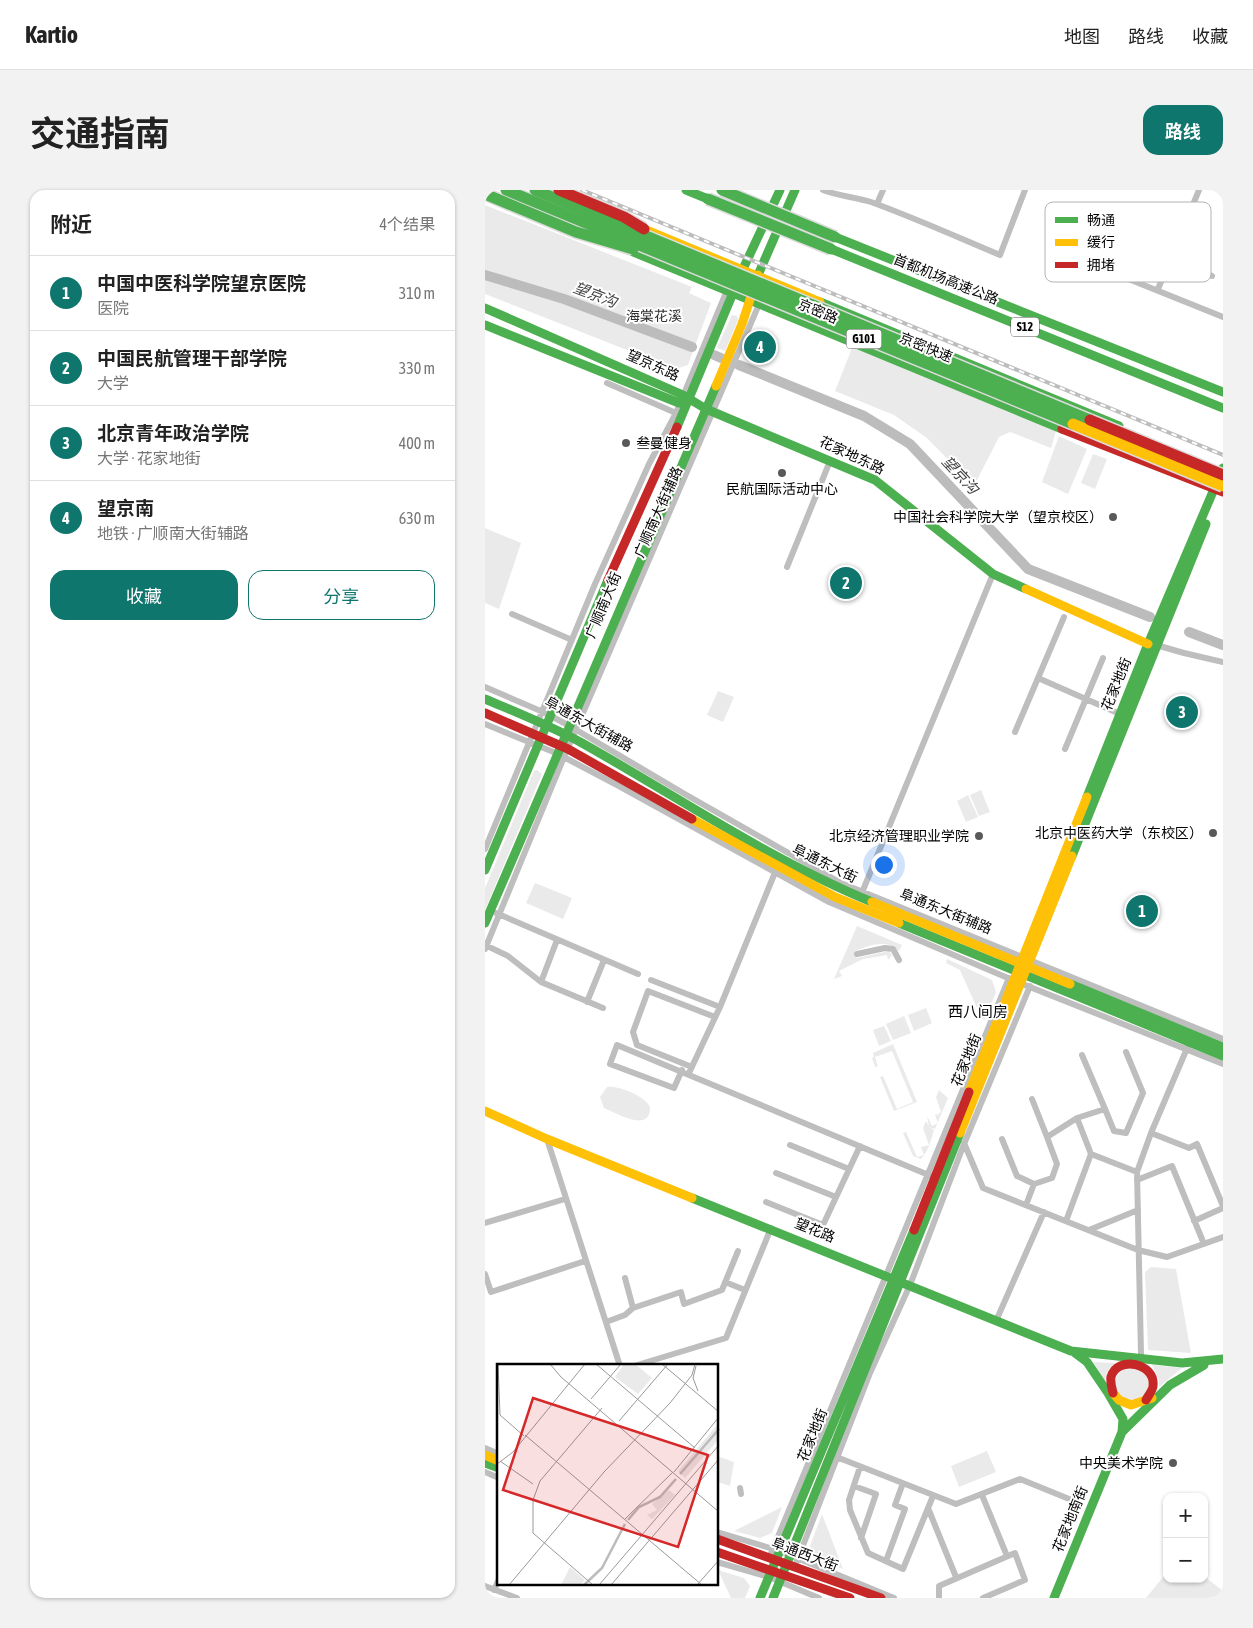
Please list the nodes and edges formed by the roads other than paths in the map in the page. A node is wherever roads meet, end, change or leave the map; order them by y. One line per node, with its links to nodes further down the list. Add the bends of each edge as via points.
1 (486, 190): 24 (main road, 京密路)
2 (506, 190): 18 (main road, 京密快速 / G101, bridge)
3 (535, 190): 17 (main road, 京密快速 / G101, bridge)
4 (550, 190): 19 (main road, 京密路)
5 (559, 190): 17 (main road, bridge, via 624,217)
6 (686, 190): 36 (main road, 首都机场高速公路 / S12, bridge)
7 (722, 190): 34 (main road, 首都机场高速公路 / S12, bridge)
8 (780, 190): 19 (main road, 广顺南大街)
9 (795, 190): 20 (main road, 广顺南大街)
10 (823, 190): 16 (street)
11 (883, 190): 16 (street)
12 (1025, 190): 16 (street, via 1000,254)
13 (1199, 190): 15 (street)
14 (485, 194): 18 (main road, bridge, via 585,235)
15 (1194, 202)
16 (877, 204)
17 (662, 242): 42 (main road, 京密快速 / G101, bridge)
18 (658, 253): 43 (main road, 京密快速 / G101, bridge)
19 (743, 269): 20 (main road, 京密路 / G101); 24 (main road, 广顺南大街)
20 (758, 275): 25 (main road, 广顺南大街); 41 (main road, 京密路 / G101)
21 (1140, 282): 23 (street)
22 (1161, 282): 23 (street)
23 (1158, 289): 28 (street)
24 (729, 291): 25 (main road, 京密路 / G101); 27 (main road, 广顺南大街); 35 (street)
25 (756, 301): 29 (main road, 广顺南大街); 37 (street, 广顺南大街辅路); 43 (main road, 京密路 / G101, via 1052,425)
26 (485, 308): 35 (main road, 望京东路)
27 (724, 312): 29 (main road, via 738,313); 31 (main road, 广顺南大街)
28 (1223, 317)
29 (742, 320): 32 (main road, 广顺南大街)
30 (485, 325): 35 (main road, 望京东路)
31 (703, 362): 32 (main road, via 706,371 713,374); 35 (main road, 广顺南大街)
32 (721, 372): 37 (main road, 广顺南大街)
33 (607, 383): 35 (street)
34 (1223, 392)
35 (682, 403): 37 (main road, 花家地东路); 38 (main road, 广顺南大街); 48 (street, via 649,464)
36 (1221, 407)
37 (710, 410): 39 (main road, 广顺南大街); 40 (main road, 花家地东路); 62 (street, 广顺南大街辅路)
38 (673, 437): 39 (main road, via 685,436); 58 (main road, 广顺南大街)
39 (690, 443): 62 (main road, 广顺南大街)
40 (830, 460): 44 (street); 45 (main road, 花家地东路, via 875,480)
41 (1223, 469): 43 (main road, 花家地街)
42 (1223, 475)
43 (1221, 489): 49 (main road, 花家地街)
44 (787, 567)
45 (993, 574): 49 (main road, 花家地东路); 69 (street)
46 (512, 614): 48 (street)
47 (1063, 617): 52 (street)
48 (572, 640): 58 (street)
49 (1152, 644): 51 (street); 57 (main road, 花家地街); 77 (main road, 花家地街)
50 (1103, 658): 54 (street)
51 (1223, 662)
52 (1038, 678): 54 (street); 60 (street)
53 (485, 687): 58 (street, 阜通东大街辅路)
54 (1086, 698): 57 (street); 63 (street)
55 (485, 699): 58 (main road, 阜通东大街)
56 (485, 713): 61 (main road, 阜通东大街)
57 (1120, 714): 77 (main road, 花家地街)
58 (545, 719): 61 (main road, 广顺南大街); 62 (main road, 阜通东大街)
59 (485, 724): 61 (street)
60 (1015, 732)
61 (536, 740): 62 (main road, 阜通东大街); 64 (main road, 广顺南大街); 66 (street)
62 (566, 741): 65 (main road, 广顺南大街); 68 (main road, 阜通东大街); 69 (main road, 阜通东大街); 70 (street, 广顺南大街辅路)
63 (1065, 749)
64 (528, 773): 65 (main road, via 537,766 544,769); 67 (main road, 广顺南大街)
65 (545, 779): 70 (main road, 广顺南大街)
66 (485, 849)
67 (485, 870)
68 (776, 870): 69 (main road, 阜通东大街); 82 (street)
69 (858, 902): 77 (main road, 阜通东大街); 77 (street, 阜通东大街辅路); 77 (street, 阜通东大街辅路, via 921,945)
70 (495, 912): 71 (main road, 广顺南大街); 72 (street); 73 (street, 广顺南大街辅路)
71 (485, 923)
72 (557, 940): 75 (street); 80 (street)
73 (485, 947): 80 (street, via 508,956)
74 (857, 954): 76 (street, via 893,949)
75 (603, 960): 78 (street); 81 (street)
76 (899, 960)
77 (1022, 972): 85 (street, 阜通东大街辅路); 86 (main road, 阜通东大街); 87 (main road, 阜通东大街); 102 (main road, 花家地街); 109 (main road, 花家地街)
78 (638, 974)
79 (651, 980): 82 (street)
80 (541, 982): 81 (street)
81 (587, 1002): 83 (street)
82 (720, 1007): 84 (street)
83 (603, 1008)
84 (715, 1017): 93 (street); 93 (street, via 648,991 633,1032 637,1045)
85 (1223, 1039)
86 (1188, 1045): 90 (main road, 阜通东大街); 91 (street); 98 (street)
87 (1223, 1047)
88 (1126, 1052): 95 (street, via 1143,1092 1126,1133 1114,1131)
89 (1082, 1055): 95 (street)
90 (1223, 1056)
91 (1223, 1064)
92 (681, 1070): 92 (street, via 617,1045 610,1064 674,1088); 93 (street)
93 (690, 1070): 104 (street)
94 (1032, 1099): 99 (street)
95 (1105, 1109): 97 (street)
96 (485, 1111): 100 (main road, 望花路)
97 (1077, 1118): 99 (street); 105 (street)
98 (1151, 1133): 107 (street); 116 (street, via 1189,1148 1197,1144)
99 (1047, 1137): 111 (street, via 1057,1164 1052,1178)
100 (547, 1139): 113 (street); 122 (main road, 望花路)
101 (1002, 1139): 111 (street, via 1017,1176)
102 (962, 1140): 115 (street, via 983,1188); 131 (main road, 花家地街)
103 (789, 1145): 106 (street)
104 (860, 1146): 106 (street); 109 (street)
105 (1091, 1154): 107 (street); 119 (street)
106 (849, 1169): 112 (street)
107 (1137, 1172): 110 (street)
108 (776, 1173): 112 (street)
109 (932, 1176): 131 (main road, 花家地街)
110 (1137, 1180): 117 (street); 120 (street, via 1172,1166)
111 (1034, 1184): 115 (street)
112 (836, 1197): 114 (street, via 823,1225)
113 (565, 1199): 121 (street); 128 (street)
114 (767, 1202)
115 (1026, 1205): 118 (street)
116 (1223, 1207): 120 (street)
117 (1138, 1210): 123 (street); 126 (street)
118 (1044, 1212): 119 (street); 135 (street)
119 (1066, 1221): 123 (street)
120 (1195, 1221): 125 (street)
121 (485, 1223)
122 (771, 1228): 131 (main road, 望花路); 133 (street)
123 (1089, 1230): 126 (street)
124 (1223, 1237): 125 (street)
125 (1204, 1244): 126 (street, via 1167,1257)
126 (1138, 1250): 139 (street, via 1141,1354)
127 (738, 1251): 132 (street)
128 (585, 1261): 129 (street, via 491,1292); 136 (street)
129 (485, 1274)
130 (625, 1278): 134 (street)
131 (898, 1279): 135 (main road, 望花路); 152 (main road, 花家地街); 172 (main road, 花家地街)
132 (725, 1282): 133 (street); 134 (street, via 722,1290 684,1304 681,1292)
133 (745, 1290): 142 (street, via 726,1338)
134 (633, 1308): 136 (street, via 625,1315)
135 (996, 1321): 137 (main road, 望花路)
136 (606, 1322): 141 (street)
137 (1071, 1351): 139 (main road, 望花路); 143 (main road, via 1087,1362)
138 (1223, 1359): 140 (main road)
139 (1135, 1361): 140 (main road); 143 (main road, via 1117,1369 1111,1382); 145 (main road, via 1152,1376 1152,1390)
140 (1211, 1363): 144 (main road, via 1181,1376)
141 (619, 1364)
142 (641, 1364)
143 (1111, 1393): 145 (main road, via 1125,1404); 146 (main road); 146 (main road)
144 (1159, 1395): 145 (main road); 147 (main road)
145 (1144, 1401): 147 (main road)
146 (1118, 1411): 148 (main road, via 1123,1419)
147 (1139, 1414): 148 (main road)
148 (1122, 1432): 186 (main road, 花家地南街)
149 (485, 1448): 150 (street)
150 (497, 1453)
151 (485, 1455): 153 (main road)
152 (833, 1456): 155 (street); 172 (main road, 花家地街)
153 (497, 1460)
154 (485, 1463): 156 (main road)
155 (860, 1466): 159 (street); 160 (street)
156 (497, 1467)
157 (485, 1472): 158 (street)
158 (497, 1477)
159 (903, 1484): 162 (street); 170 (street, via 895,1505 905,1510)
160 (854, 1486): 166 (street, via 849,1510); 166 (street, via 876,1494)
161 (982, 1495): 162 (street, via 956,1504); 163 (street, via 1020,1479); 169 (street)
162 (933, 1496): 164 (street)
163 (1079, 1503)
164 (928, 1508): 170 (street, via 903,1569); 173 (street)
165 (719, 1533): 172 (street)
166 (861, 1538): 170 (street, via 868,1553)
167 (719, 1540): 172 (main road, 阜通西大街)
168 (719, 1552): 172 (main road, 阜通西大街)
169 (1007, 1556): 173 (street); 185 (street, via 1015,1553 1025,1580)
170 (886, 1561)
171 (719, 1562): 172 (street)
172 (781, 1563): 178 (main road); 179 (main road); 180 (street); 181 (main road, 阜通西大街); 182 (main road, 阜通西大街); 183 (street)
173 (956, 1577): 184 (street, via 939,1586)
174 (497, 1584): 176 (street)
175 (485, 1586): 176 (street)
176 (495, 1590): 177 (street)
177 (517, 1598)
178 (760, 1598)
179 (773, 1598)
180 (819, 1598)
181 (850, 1598)
182 (881, 1598)
183 (894, 1598)
184 (939, 1598)
185 (983, 1598)
186 (1054, 1598)

